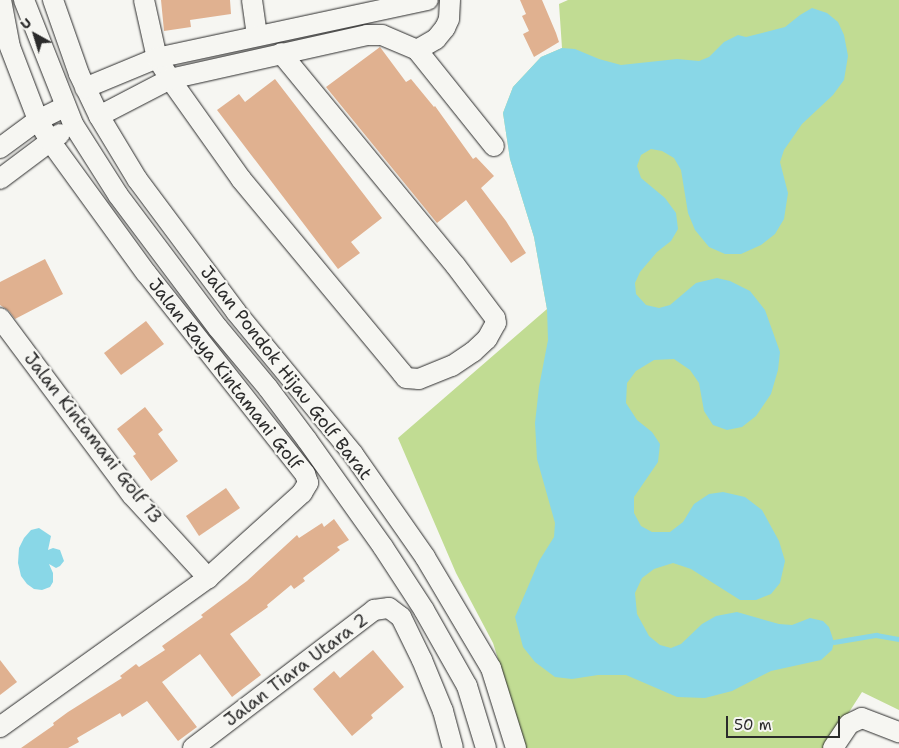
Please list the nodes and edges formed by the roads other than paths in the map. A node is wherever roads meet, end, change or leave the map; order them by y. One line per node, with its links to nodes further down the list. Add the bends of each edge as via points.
1 (2, 0): 16 (street, Jalan Raya Kintamani Golf, via 10,47)
2 (24, 0): 14 (street, Jalan Pondok Hijau Golf Barat)
3 (53, 0): 13 (street, Jalan Pondok Hijau Golf Barat)
4 (144, 0): 11 (street)
5 (252, 0): 8 (street)
6 (428, 0): 8 (street)
7 (450, 0): 9 (street, via 445,28 436,39)
8 (257, 36): 11 (street)
9 (417, 50): 10 (street, via 375,33); 18 (street)
10 (281, 53): 12 (street); 12 (street, via 466,278 495,318 496,323 487,339 452,366 419,379 406,378 242,180)
11 (157, 58): 12 (street); 13 (street)
12 (170, 79): 15 (street)
13 (85, 88): 15 (street, Jalan Pondok Hijau Golf Barat)
14 (69, 115): 16 (street); 17 (street); 23 (street, Jalan Pondok Hijau Golf Barat, via 118,195)
15 (99, 116): 21 (street, Jalan Pondok Hijau Golf Barat, via 136,179)
16 (38, 120): 17 (street, Jalan Raya Kintamani Golf); 19 (street)
17 (50, 142): 20 (street); 24 (street, Jalan Raya Kintamani Golf, via 146,273 305,474 308,483 302,493)
18 (494, 146)
19 (0, 148)
20 (0, 179)
21 (236, 312): 23 (street); 25 (street, Jalan Pondok Hijau Golf Barat, via 353,454 425,557)
22 (0, 318): 24 (street, Jalan Kintamani Golf 13, via 132,494)
23 (218, 328): 26 (street, Jalan Pondok Hijau Golf Barat, via 285,410 383,547 424,610)
24 (208, 578): 27 (street, Jalan Raya Kintamani Golf)
25 (491, 668): 26 (street); 32 (street, Jalan Pondok Hijau Golf Barat)
26 (467, 686): 31 (street, Jalan Pondok Hijau Golf Barat)
27 (1, 724)
28 (899, 732): 33 (street, via 862,718 845,730)
29 (193, 748): 30 (street, Jalan Tiara Utara 2, via 374,610 389,608 401,617 443,711)
30 (454, 748)
31 (486, 748)
32 (516, 748)
33 (833, 748)

